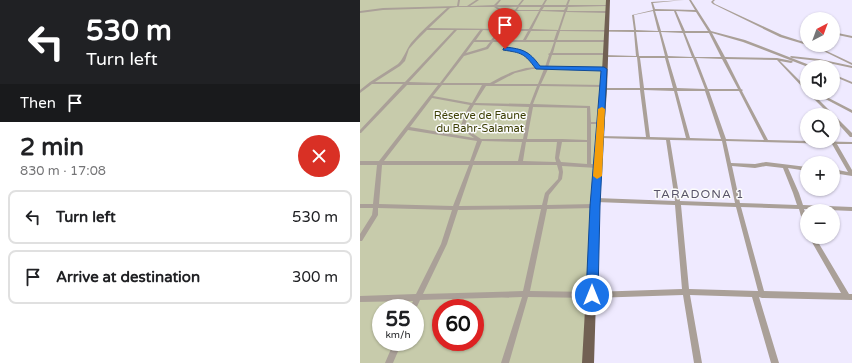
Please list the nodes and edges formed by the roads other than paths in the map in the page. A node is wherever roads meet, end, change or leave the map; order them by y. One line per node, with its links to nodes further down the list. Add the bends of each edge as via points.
1 (460, 0): 17 (street)
2 (478, 0): 10 (street)
3 (500, 0): 11 (street)
4 (523, 0): 12 (street)
5 (546, 0): 13 (street)
6 (569, 0): 14 (street)
7 (683, 0): 19 (street, via 653,2)
8 (690, 0): 24 (street)
9 (714, 0): 43 (street, via 714,4 758,26)
10 (467, 6): 11 (street); 17 (street)
11 (495, 6): 12 (street); 21 (street, via 499,10)
12 (519, 6): 13 (street); 21 (street)
13 (543, 6): 14 (street); 22 (street)
14 (567, 6): 15 (street); 23 (street)
15 (607, 6): 23 (street); 31 (main road)
16 (450, 7): 17 (street); 18 (street); 25 (street)
17 (458, 7)
18 (360, 10)
19 (654, 10): 20 (street); 32 (street, via 633,15); 33 (street)
20 (675, 10): 24 (street); 34 (street)
21 (516, 11): 22 (street); 28 (street)
22 (540, 11): 23 (street); 29 (street)
23 (566, 11): 30 (street)
24 (697, 11): 35 (street)
25 (428, 29): 26 (street); 63 (street, via 416,39 399,65)
26 (456, 30): 27 (street); 65 (street)
27 (482, 30): 28 (street); 38 (street)
28 (501, 30): 29 (street); 39 (street)
29 (530, 30): 30 (street); 40 (street)
30 (558, 31): 31 (street); 42 (street)
31 (606, 31): 32 (street); 41 (main road)
32 (635, 31): 33 (street); 52 (street)
33 (659, 31): 34 (street); 50 (street)
34 (683, 31): 35 (street); 53 (street)
35 (710, 32): 45 (street, via 731,36); 54 (street)
36 (840, 34): 37 (street)
37 (852, 37)
38 (474, 41): 39 (street); 48 (street)
39 (494, 41): 40 (street); 48 (street, via 485,49)
40 (524, 41): 42 (street)
41 (606, 41): 42 (street); 49 (main road)
42 (554, 42): 47 (street)
43 (800, 42)
44 (505, 49): 59 (street, via 521,50)
45 (766, 50): 51 (street); 55 (street)
46 (825, 52): 58 (street)
47 (550, 54): 49 (street); 60 (street)
48 (463, 55): 66 (street)
49 (605, 55): 52 (street); 61 (main road)
50 (666, 56): 52 (street); 53 (street); 73 (street)
51 (781, 56): 56 (street); 58 (street)
52 (638, 57): 72 (street)
53 (694, 57): 54 (street); 74 (street)
54 (723, 58): 55 (street); 75 (street)
55 (778, 59): 57 (street); 64 (street)
56 (800, 63)
57 (800, 64)
58 (852, 66)
59 (538, 68): 60 (street); 68 (street, via 517,71)
60 (546, 69): 61 (street); 70 (street)
61 (604, 69): 71 (main road)
62 (840, 78): 69 (street)
63 (371, 83): 65 (street); 76 (street)
64 (800, 83)
65 (404, 84): 66 (street); 88 (street)
66 (441, 84): 67 (street); 77 (street)
67 (485, 84): 68 (street); 80 (street)
68 (491, 84): 70 (street)
69 (852, 84)
70 (539, 85): 71 (street); 81 (street)
71 (604, 88): 72 (street); 85 (main road)
72 (641, 89): 73 (street); 91 (street)
73 (674, 89): 74 (street); 93 (street)
74 (707, 90): 75 (street); 97 (street)
75 (741, 90): 98 (street)
76 (360, 92)
77 (431, 97): 80 (street); 87 (street)
78 (817, 100): 82 (street)
79 (829, 100): 83 (street)
80 (472, 104): 81 (street); 95 (street, via 463,125)
81 (532, 105): 84 (street, via 589,107); 94 (street)
82 (826, 108)
83 (852, 112)
84 (589, 123): 85 (street); 99 (street)
85 (601, 123): 90 (main road)
86 (840, 123): 89 (street)
87 (406, 128): 95 (street); 105 (street)
88 (360, 132)
89 (852, 136)
90 (600, 137): 91 (street); 111 (main road)
91 (648, 138): 92 (street)
92 (668, 138): 93 (street); 117 (street)
93 (688, 138): 97 (street)
94 (524, 139): 95 (street); 96 (street); 107 (street)
95 (480, 140): 106 (street)
96 (560, 140): 99 (street); 108 (street)
97 (724, 140): 98 (street); 109 (street)
98 (766, 140): 100 (street)
99 (588, 141): 110 (street)
100 (800, 142)
101 (840, 143): 102 (street)
102 (852, 143)
103 (837, 148): 115 (street)
104 (360, 163): 105 (street)
105 (380, 163): 106 (street); 121 (street)
106 (472, 163): 107 (street); 124 (street)
107 (520, 163): 108 (street)
108 (558, 164): 110 (street); 122 (street, via 560,179 548,192)
109 (729, 164): 112 (street); 119 (street)
110 (589, 165): 111 (street)
111 (598, 166): 116 (main road)
112 (785, 166): 113 (street); 118 (street)
113 (800, 167)
114 (840, 173): 115 (street)
115 (852, 174)
116 (595, 203): 117 (street); 122 (street); 131 (main road)
117 (678, 203): 119 (street); 129 (street)
118 (800, 204)
119 (738, 205): 123 (street); 132 (street)
120 (360, 206): 121 (street)
121 (376, 206): 124 (street); 127 (street, via 374,217)
122 (544, 207): 124 (street); 130 (street)
123 (800, 207)
124 (455, 208): 133 (street, via 444,244)
125 (840, 209): 126 (street)
126 (852, 209)
127 (360, 239)
128 (816, 244): 134 (street)
129 (686, 292): 131 (street); 132 (street); 141 (street)
130 (526, 294): 131 (street); 133 (street); 139 (street)
131 (592, 295): 140 (main road)
132 (758, 295): 134 (street); 142 (street)
133 (418, 296): 135 (street); 136 (street)
134 (849, 297)
135 (360, 299)
136 (417, 299)
137 (394, 351): 138 (street)
138 (389, 363)
139 (505, 363)
140 (588, 363)
141 (698, 363)
142 (775, 363)

